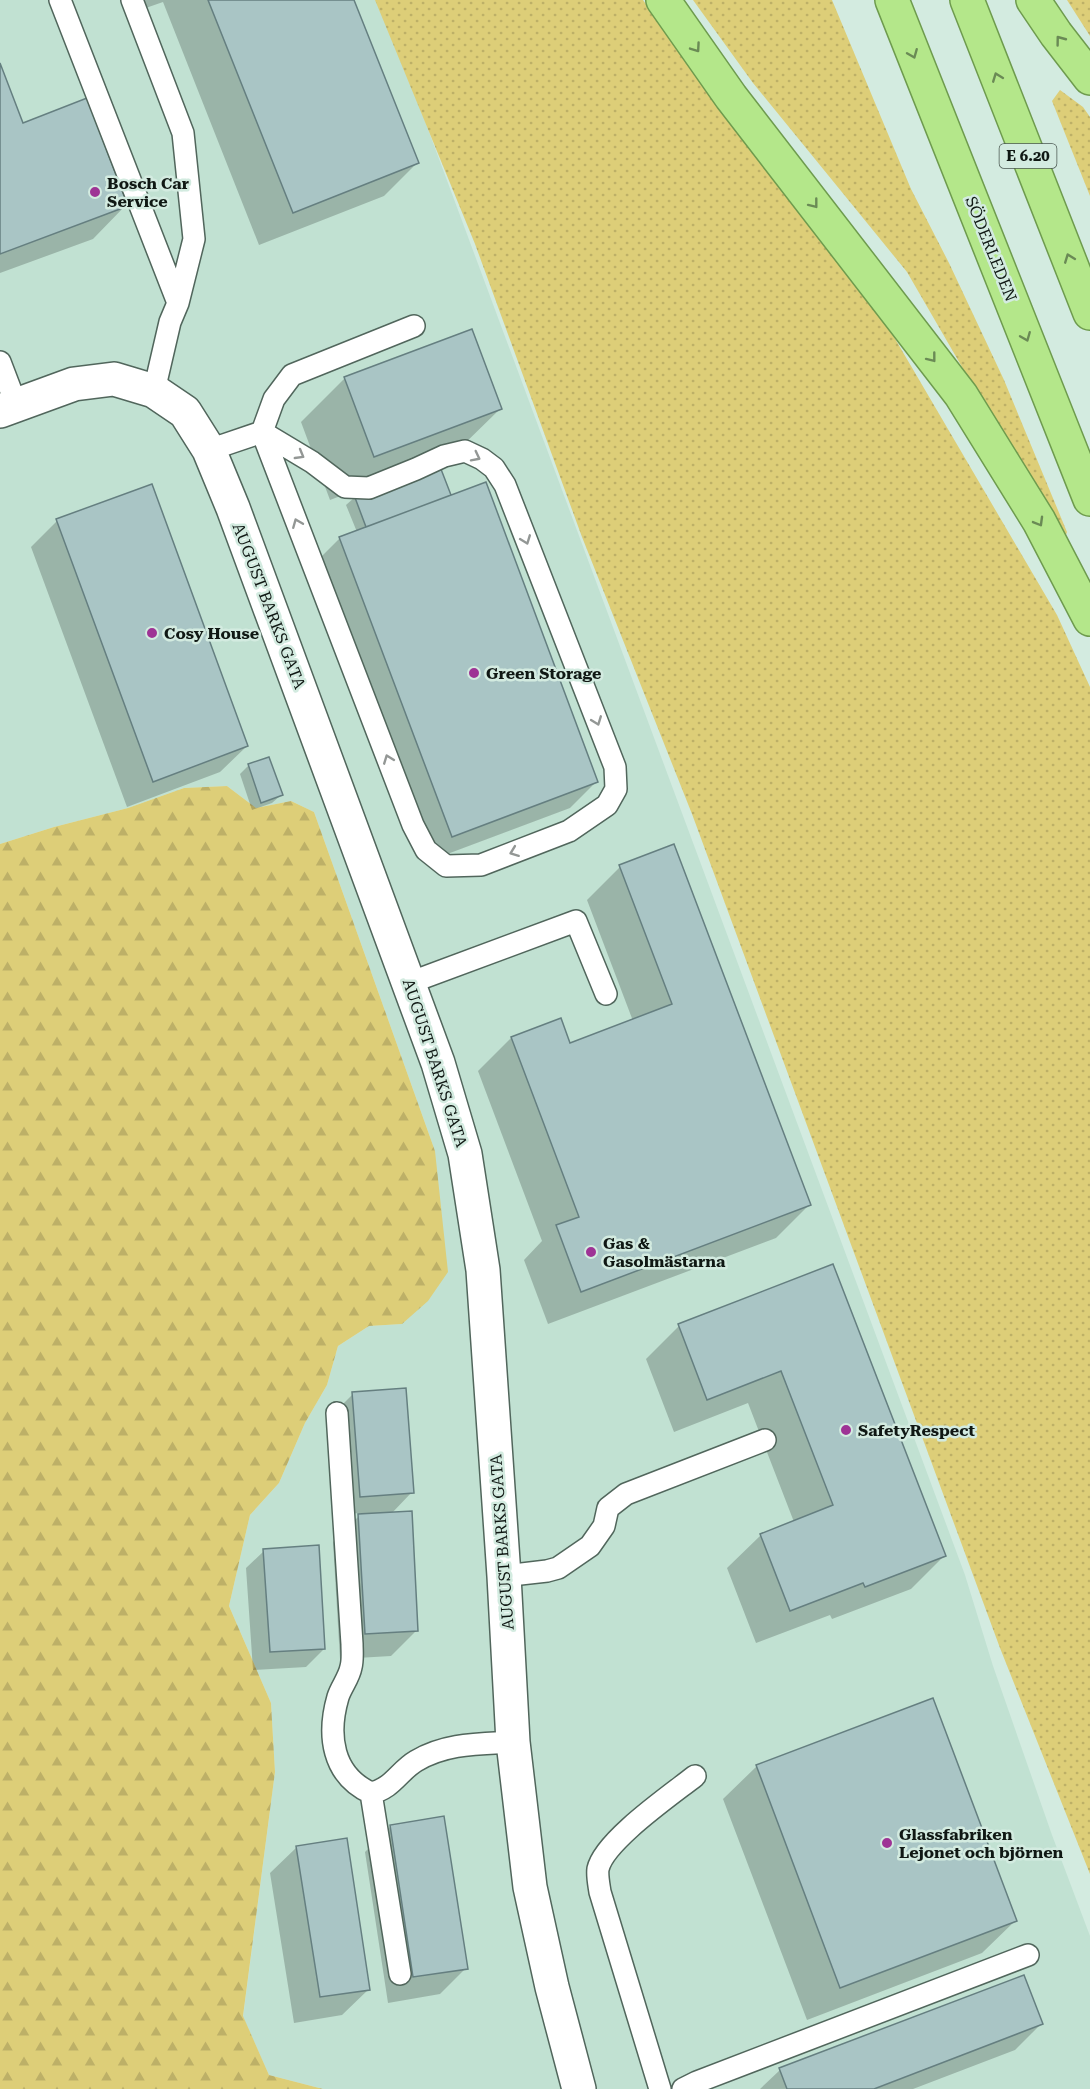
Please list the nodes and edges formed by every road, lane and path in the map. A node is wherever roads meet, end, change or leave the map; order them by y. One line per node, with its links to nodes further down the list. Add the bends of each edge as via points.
1 (60, 0): 8 (lane)
2 (132, 0): 8 (lane, via 183,132 194,239)
3 (663, 0): 17 (highway, one-way to 17, via 732,97 961,395 1039,522)
4 (892, 0): 16 (highway, SÖDERLEDEN, one-way to 16)
5 (967, 0): 9 (highway, E 6.20, one-way to 5)
6 (1033, 0): 7 (highway, one-way to 6)
7 (1090, 78)
8 (178, 303): 12 (lane)
9 (1090, 313)
10 (414, 326): 14 (lane, via 292,375 274,399)
11 (0, 362): 13 (lane)
12 (154, 391): 13 (street, AUGUST BARKS GATA, via 114,379 74,384); 15 (street, AUGUST BARKS GATA, via 185,412)
13 (8, 408)
14 (262, 432): 14 (lane, one-way to 14, via 345,487 369,488 465,451 494,468 505,485 615,767 616,789 607,806 569,831 481,865 446,866 426,850); 15 (lane)
15 (209, 450): 18 (street, AUGUST BARKS GATA)
16 (1090, 498)
17 (1090, 619)
18 (409, 983): 19 (lane, via 576,921); 22 (street, AUGUST BARKS GATA, via 465,1154 483,1270)
19 (606, 994)
20 (337, 1413): 25 (lane, via 352,1666 338,1697 333,1741 342,1770)
21 (765, 1440): 22 (lane, via 626,1494 608,1508 604,1526 590,1546 558,1568)
22 (504, 1576): 23 (street, AUGUST BARKS GATA)
23 (513, 1742): 25 (lane, via 454,1746 433,1752 414,1762 382,1791); 28 (street, AUGUST BARKS GATA, via 530,1887)
24 (695, 1776): 29 (lane, via 620,1837 605,1853 598,1870 600,1892)
25 (371, 1793): 27 (lane)
26 (1028, 1954): 30 (lane)
27 (400, 1974)
28 (579, 2089)
29 (660, 2089)
30 (683, 2089)

